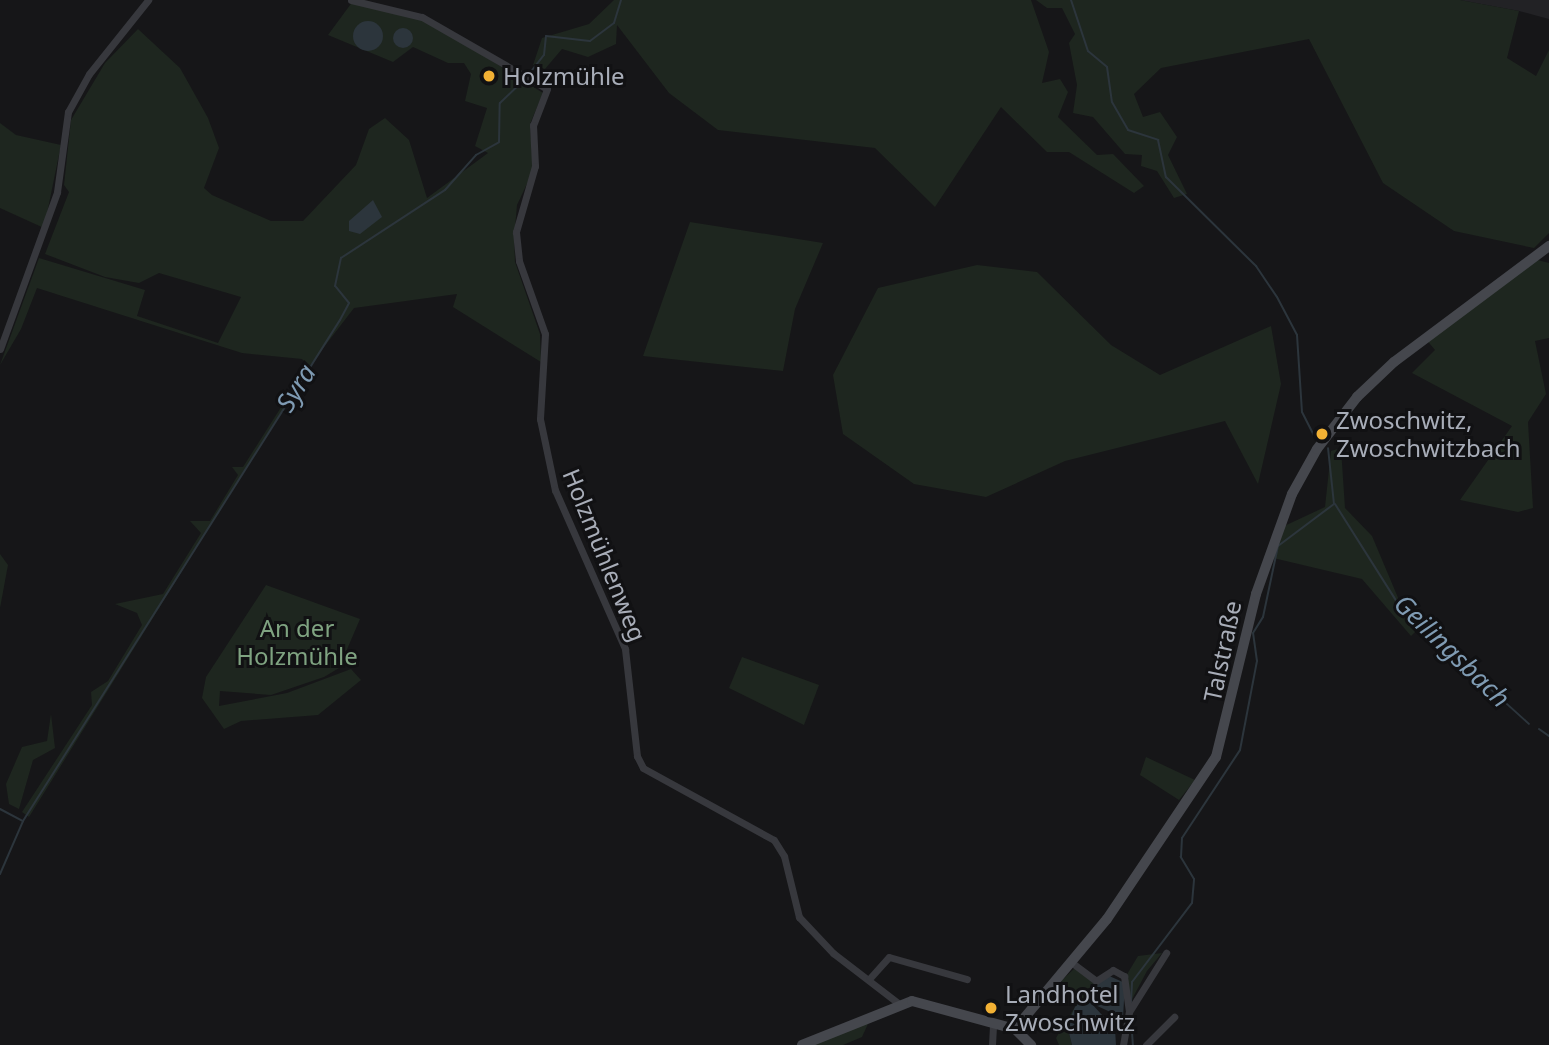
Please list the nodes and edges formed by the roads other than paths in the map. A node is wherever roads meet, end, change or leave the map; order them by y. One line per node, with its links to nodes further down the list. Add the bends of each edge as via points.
1 (148, 0): 4 (street, via 89,74 68,112 57,192)
2 (351, 0): 7 (street, Holzmühlenweg, via 422,17 535,78 547,89 545,105 533,125 536,166 516,232 545,334 544,446 591,582 625,649 637,756 643,768 774,840 799,917 833,953)
3 (1549, 246): 6 (street, Talstraße, via 1376,379 1309,462 1256,594 1216,757)
4 (0, 349)
5 (1166, 953): 10 (street)
6 (1071, 962): 10 (street, via 1096,981 1114,971 1124,976); 13 (street, Talstraße)
7 (870, 978): 8 (street, via 888,957); 9 (street, Holzmühlenweg)
8 (967, 979)
9 (898, 1003): 12 (street, via 958,1009); 14 (street)
10 (1129, 1012): 17 (street)
11 (1174, 1017): 18 (street)
12 (992, 1023): 13 (street); 15 (street)
13 (1014, 1029): 16 (street)
14 (802, 1045)
15 (992, 1045)
16 (1031, 1045)
17 (1123, 1045)
18 (1146, 1045)

